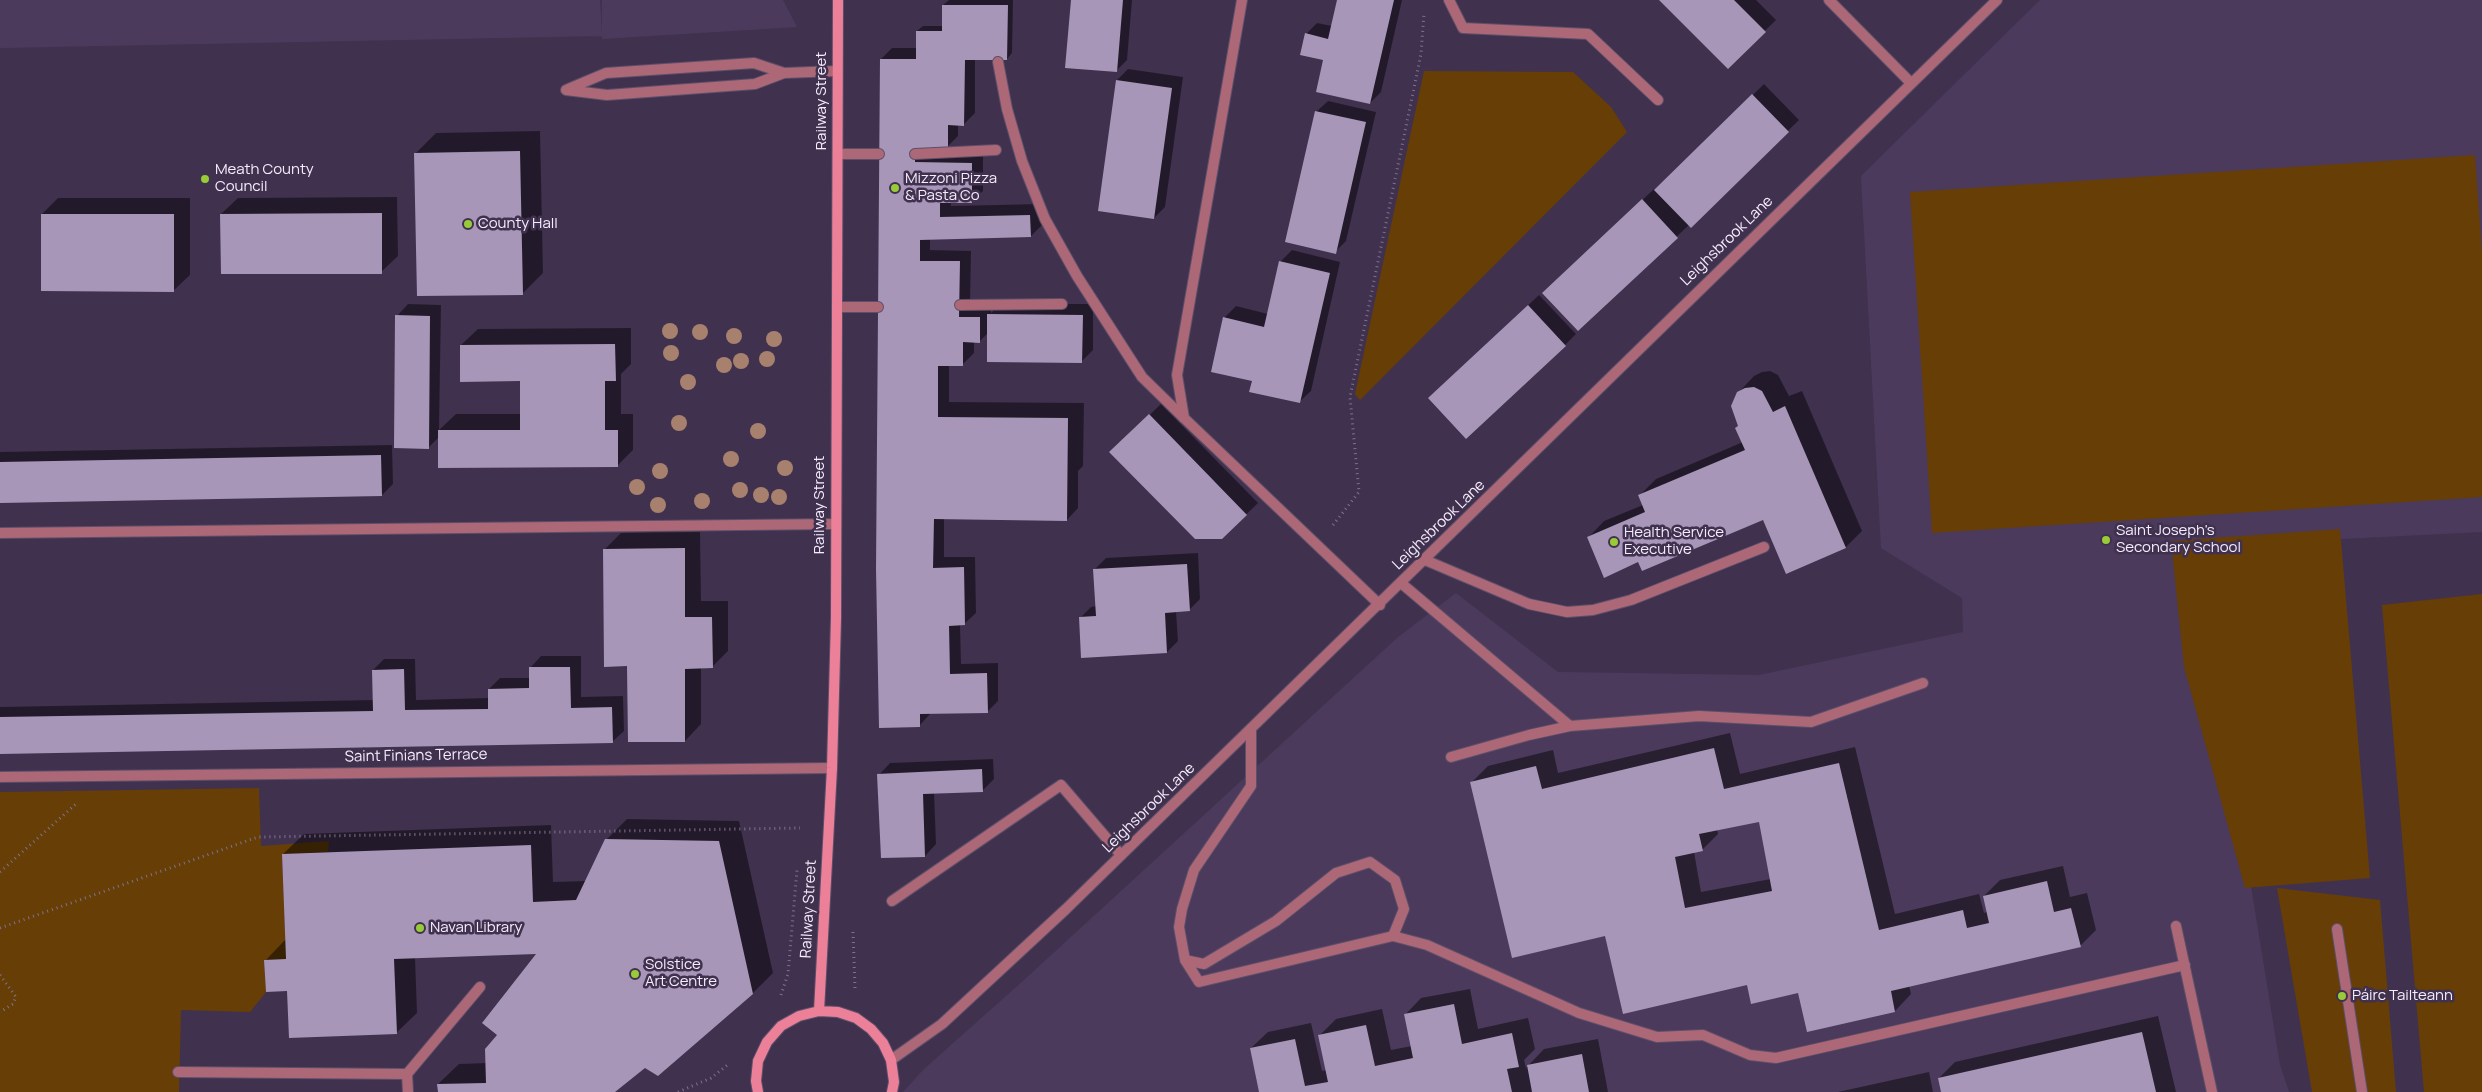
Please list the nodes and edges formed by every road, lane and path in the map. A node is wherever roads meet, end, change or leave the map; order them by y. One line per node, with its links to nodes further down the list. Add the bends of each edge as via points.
1 (838, 0): 8 (main road, Railway Street)
2 (1242, 0): 20 (street, via 1177,375)
3 (1449, 0): 11 (street, via 1463,28 1588,34)
4 (1829, 0): 10 (street)
5 (1997, 0): 10 (street, Leighsbrook Lane)
6 (1424, 9): 23 (path, via 1421,54 1350,397 1359,492)
7 (998, 62): 20 (street, via 1022,161 1045,219 1077,276 1142,376)
8 (837, 72): 9 (street); 13 (main road, Railway Street)
9 (784, 73): 9 (street, via 755,84 607,95 566,90 606,73 754,63)
10 (1910, 82): 25 (street, Leighsbrook Lane)
11 (1658, 100)
12 (996, 150): 15 (street)
13 (838, 154): 14 (street); 18 (main road, Railway Street)
14 (879, 154)
15 (915, 154)
16 (1062, 304): 17 (street)
17 (960, 305)
18 (838, 307): 19 (street); 21 (main road, Railway Street)
19 (878, 307)
20 (1184, 418): 23 (street)
21 (835, 524): 22 (street); 32 (main road, Railway Street)
22 (0, 532)
23 (1317, 545): 27 (street)
24 (1764, 547): 25 (street, via 1631,600 1593,610 1567,612 1529,604)
25 (1425, 560): 26 (street, Leighsbrook Lane)
26 (1401, 583): 27 (street, Leighsbrook Lane); 29 (street)
27 (1380, 605): 30 (street, Leighsbrook Lane)
28 (1923, 683): 29 (street, via 1812,722 1699,716)
29 (1570, 726): 31 (street, via 1529,734)
30 (1251, 730): 36 (street, Leighsbrook Lane); 44 (street, via 1251,786 1194,870 1182,909 1179,927)
31 (1451, 757)
32 (832, 768): 33 (street, Saint Finians Terrace); 49 (main road, Railway Street)
33 (90, 776): 34 (street, Saint Finians Terrace); 37 (path, via 81,800)
34 (0, 777)
35 (800, 828): 40 (path, via 258,837)
36 (1122, 855): 38 (street, via 1061,785); 51 (street, Leighsbrook Lane, via 942,1024)
37 (0, 872)
38 (892, 902)
39 (2176, 926): 45 (street)
40 (0, 928)
41 (2337, 929): 58 (street)
42 (1393, 936): 44 (street, via 1199,982); 44 (street, via 1404,909 1395,880 1370,862 1336,873 1276,921 1204,964); 45 (street, via 1427,945 1579,1013 1657,1037 1703,1035 1750,1055 1776,1058)
43 (853, 938): 48 (path, via 854,987)
44 (1185, 960)
45 (2184, 965): 57 (street)
46 (0, 975): 50 (path, via 16,997 13,1004)
47 (480, 987): 53 (street)
48 (858, 994)
49 (819, 1010): 51 (main road, via 856,1018 883,1042); 55 (main road, via 781,1026 767,1042 758,1061)
50 (0, 1012)
51 (891, 1060): 56 (main road)
52 (178, 1072): 53 (street)
53 (407, 1074): 54 (street)
54 (408, 1092)
55 (758, 1092)
56 (892, 1092)
57 (2212, 1092)
58 (2362, 1092)

